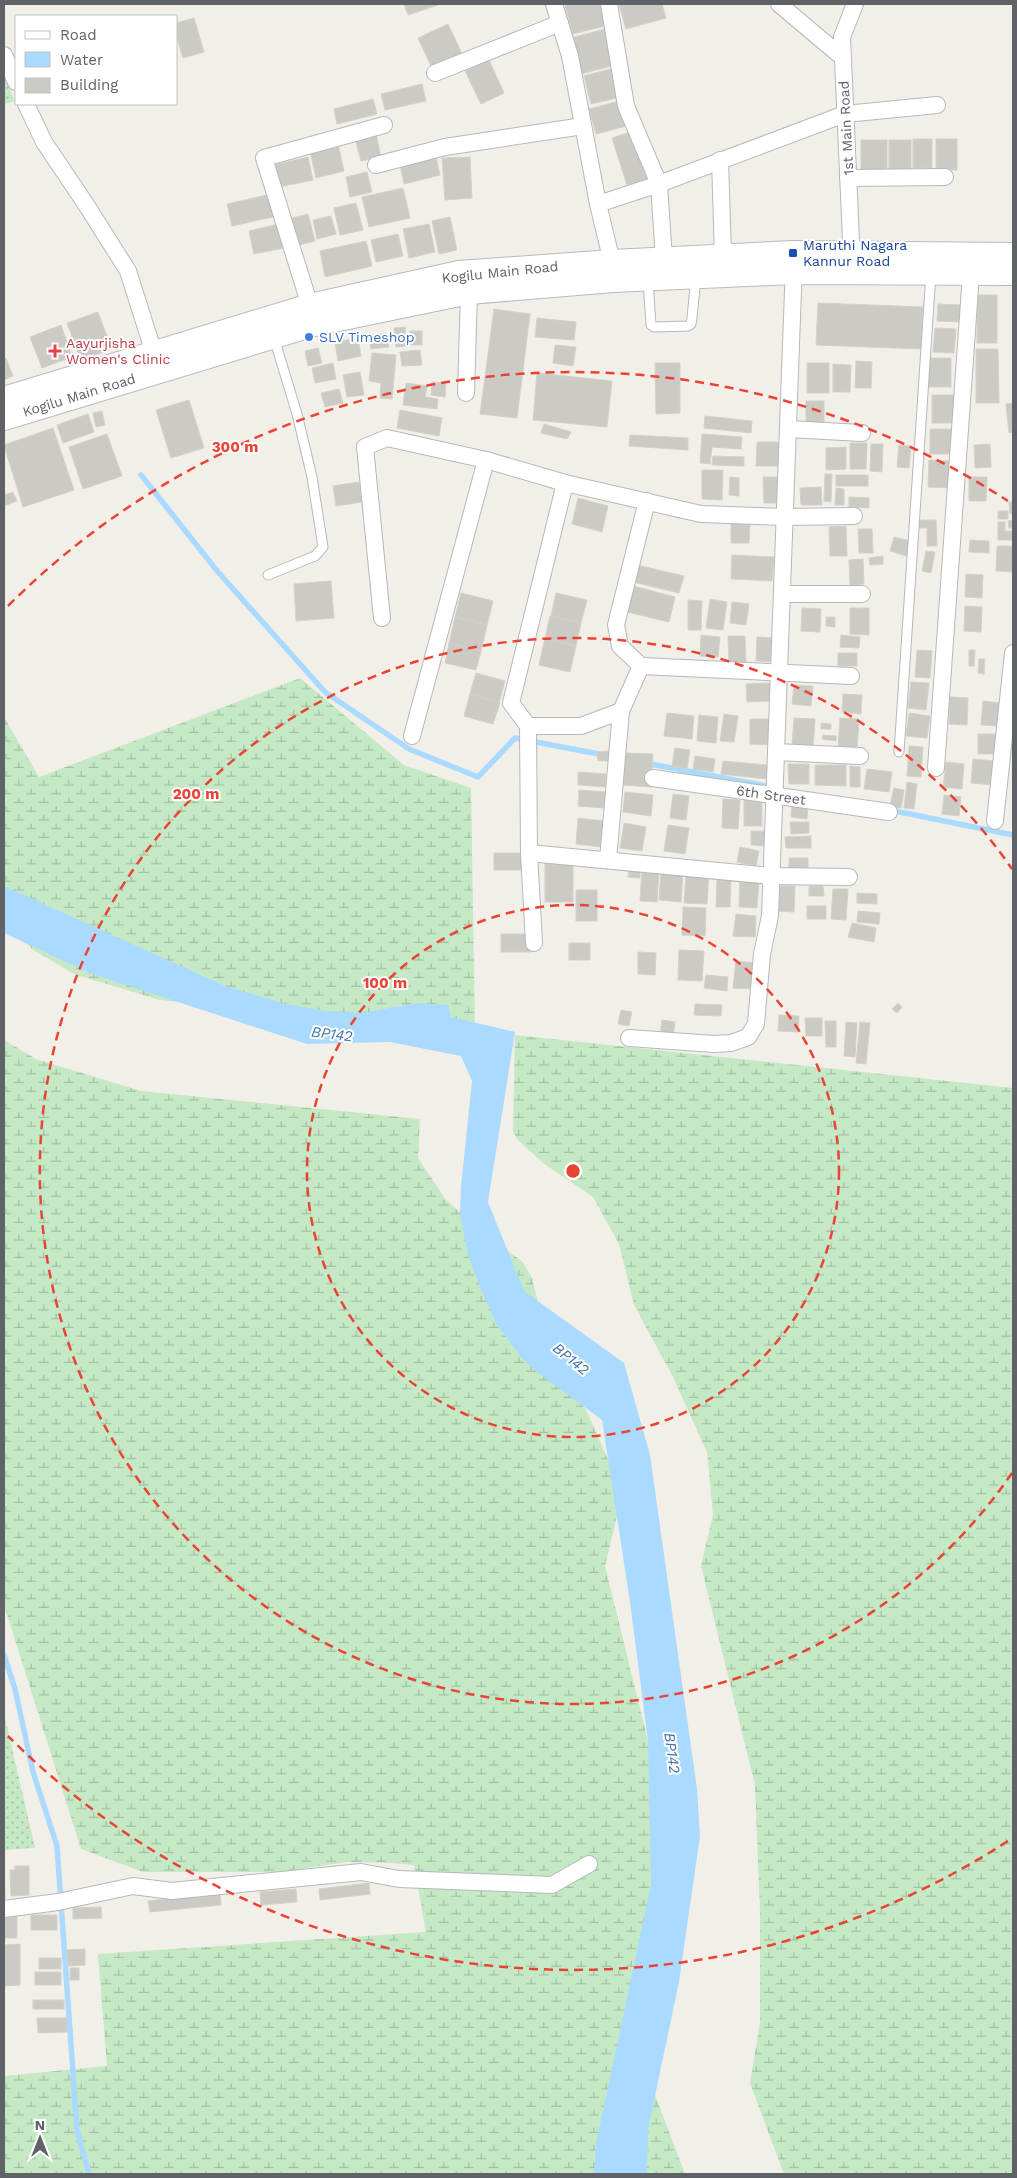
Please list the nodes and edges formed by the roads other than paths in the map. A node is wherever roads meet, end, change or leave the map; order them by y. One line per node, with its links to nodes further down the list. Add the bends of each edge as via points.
1 (554, 4): 5 (street)
2 (609, 4): 19 (street, via 626,106)
3 (780, 4): 7 (street)
4 (855, 4): 7 (street, 1st Main Road, via 842,37)
5 (560, 23): 8 (street); 14 (street, via 570,56)
6 (4, 55): 9 (street)
7 (842, 57): 12 (street, 1st Main Road)
8 (435, 73)
9 (15, 80)
10 (26, 105): 35 (street, via 44,142 128,271)
11 (937, 105): 12 (street)
12 (845, 114): 15 (street); 18 (street, 1st Main Road)
13 (384, 125): 33 (street, via 264,158)
14 (583, 126): 16 (street, via 445,147); 20 (street)
15 (720, 160): 19 (street); 22 (street)
16 (376, 165)
17 (946, 177): 18 (street)
18 (848, 178): 26 (street, 1st Main Road)
19 (659, 184): 20 (street); 23 (street)
20 (598, 204): 24 (street)
21 (1013, 255): 26 (main road, Kogilu Main Road)
22 (723, 256): 23 (main road, Kogilu Main Road); 25 (main road, Kogilu Main Road)
23 (664, 259): 24 (main road, Kogilu Main Road)
24 (612, 262): 33 (main road, Kogilu Main Road, via 459,273)
25 (794, 262): 26 (main road, Kogilu Main Road); 30 (main road, Kogilu Main Road); 40 (street)
26 (852, 263): 27 (main road, Kogilu Main Road)
27 (931, 273): 29 (main road, Kogilu Main Road); 59 (lane)
28 (1013, 273): 29 (main road, Kogilu Main Road)
29 (971, 274): 61 (street)
30 (696, 276): 31 (main road, Kogilu Main Road); 31 (lane, via 692,318 688,326 651,325)
31 (648, 278): 32 (main road, Kogilu Main Road)
32 (469, 292): 34 (main road, Kogilu Main Road, via 314,324); 37 (street)
33 (310, 306): 36 (main road, Kogilu Main Road)
34 (274, 336): 36 (main road, Kogilu Main Road); 47 (lane, via 312,477 322,547 315,556)
35 (154, 353): 36 (main road, Kogilu Main Road); 38 (main road, Kogilu Main Road)
36 (184, 354): 39 (main road, Kogilu Main Road)
37 (466, 393)
38 (4, 399)
39 (4, 418)
40 (788, 429): 41 (street); 46 (street)
41 (862, 433)
42 (486, 460): 43 (street); 50 (street, via 387,438 365,447); 57 (street)
43 (565, 483): 44 (street); 56 (street, via 511,703)
44 (647, 501): 46 (street, via 701,514); 52 (street, via 616,625 620,646)
45 (854, 516): 46 (street)
46 (785, 517): 48 (street)
47 (268, 575)
48 (782, 594): 49 (street); 53 (street)
49 (862, 594)
50 (382, 618)
51 (1013, 653): 65 (street)
52 (641, 666): 53 (street); 55 (street)
53 (778, 674): 54 (street); 58 (street)
54 (851, 676)
55 (621, 710): 56 (street, via 581,726); 67 (street)
56 (528, 726): 66 (street)
57 (412, 736)
58 (776, 752): 60 (street); 63 (street)
59 (899, 752)
60 (860, 756)
61 (936, 768)
62 (653, 778): 63 (street, 6th Street)
63 (774, 796): 64 (street, 6th Street); 68 (street)
64 (889, 812)
65 (995, 821)
66 (529, 853): 67 (street); 70 (street)
67 (608, 860): 68 (street)
68 (771, 876): 69 (street); 71 (street, via 770,916 762,954 756,1024 748,1037 714,1044)
69 (849, 877)
70 (534, 943)
71 (629, 1038)
72 (589, 1864): 73 (street, via 552,1885 399,1879 361,1872 172,1891 133,1886 58,1902)
73 (4, 1909)

